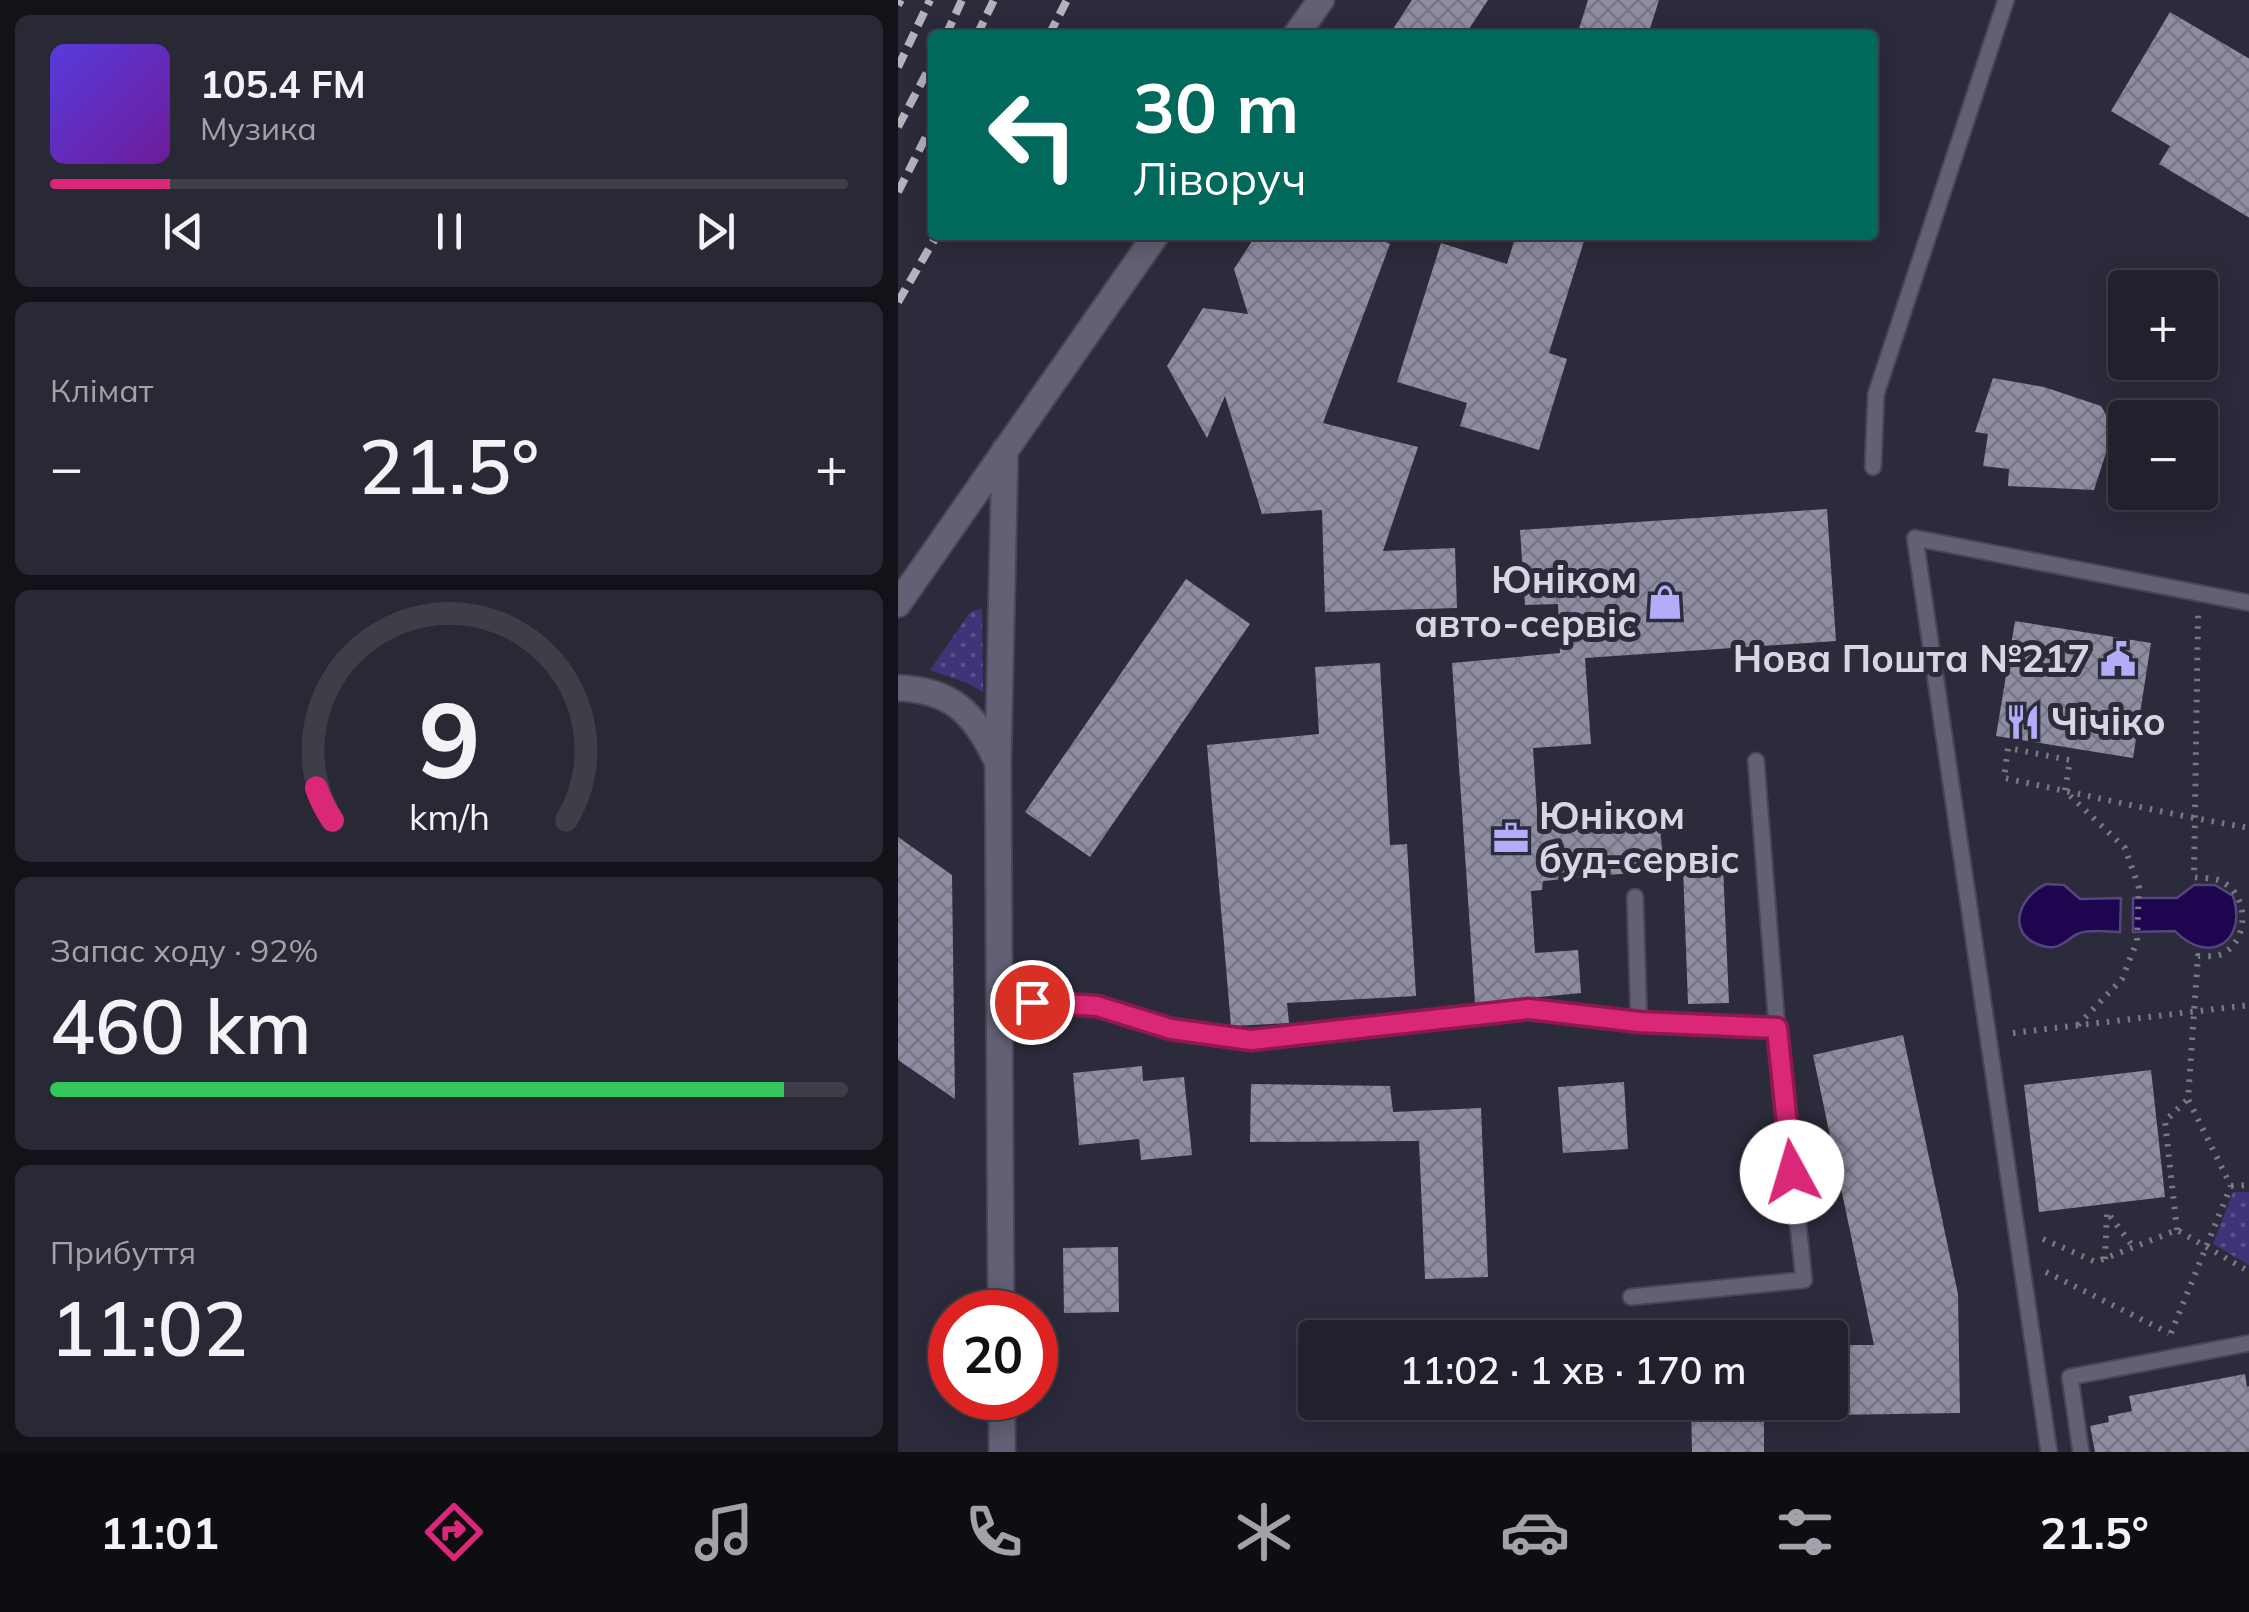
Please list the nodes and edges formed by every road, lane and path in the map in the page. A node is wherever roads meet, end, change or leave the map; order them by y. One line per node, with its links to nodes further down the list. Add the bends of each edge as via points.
1 (1321, 0): 3 (street)
2 (2006, 0): 6 (lane, via 1876,394)
3 (1300, 30)
4 (1152, 240): 5 (street)
5 (1005, 450): 9 (street); 12 (street)
6 (1874, 467)
7 (2198, 594): 8 (lane); 14 (path); 43 (lane, via 1915,538)
8 (2250, 603)
9 (898, 604)
10 (898, 688): 12 (street, via 951,701 979,724)
11 (1756, 761): 24 (lane)
12 (998, 762): 19 (street)
13 (2065, 791): 13 (path, via 2004,778 2008,748 2070,760); 14 (path); 23 (path, via 2124,848 2139,888 2137,941 2122,979)
14 (2194, 818): 15 (path); 17 (path, via 2194,877 2220,881)
15 (2250, 828)
16 (1635, 897): 22 (lane)
17 (2248, 909): 18 (path)
18 (2248, 928): 21 (path, via 2220,955 2198,956)
19 (1000, 1000): 22 (lane, via 1097,1006 1171,1029 1251,1040 1529,1009); 36 (street)
20 (2250, 1005): 21 (path)
21 (2192, 1010): 23 (path); 26 (path)
22 (1639, 1022): 24 (lane)
23 (2078, 1025): 25 (path)
24 (1777, 1028): 37 (lane, via 1804,1280)
25 (2013, 1033)
26 (2188, 1099): 27 (path); 29 (path, via 2165,1121)
27 (2231, 1186): 28 (path); 32 (path)
28 (2250, 1186)
29 (2177, 1230): 31 (path); 32 (path)
30 (2041, 1238): 33 (path, via 2096,1262)
31 (2134, 1248): 33 (path); 33 (path, via 2107,1212)
32 (2206, 1248): 35 (path); 38 (path)
33 (2105, 1259)
34 (2046, 1272): 38 (path)
35 (2250, 1272)
36 (1002, 1290)
37 (1631, 1297)
38 (2170, 1334): 40 (path)
39 (2250, 1343): 40 (lane)
40 (2159, 1360): 44 (lane, via 2070,1378)
41 (1002, 1420): 42 (street)
42 (1002, 1452)
43 (2049, 1452)
44 (2081, 1452)

